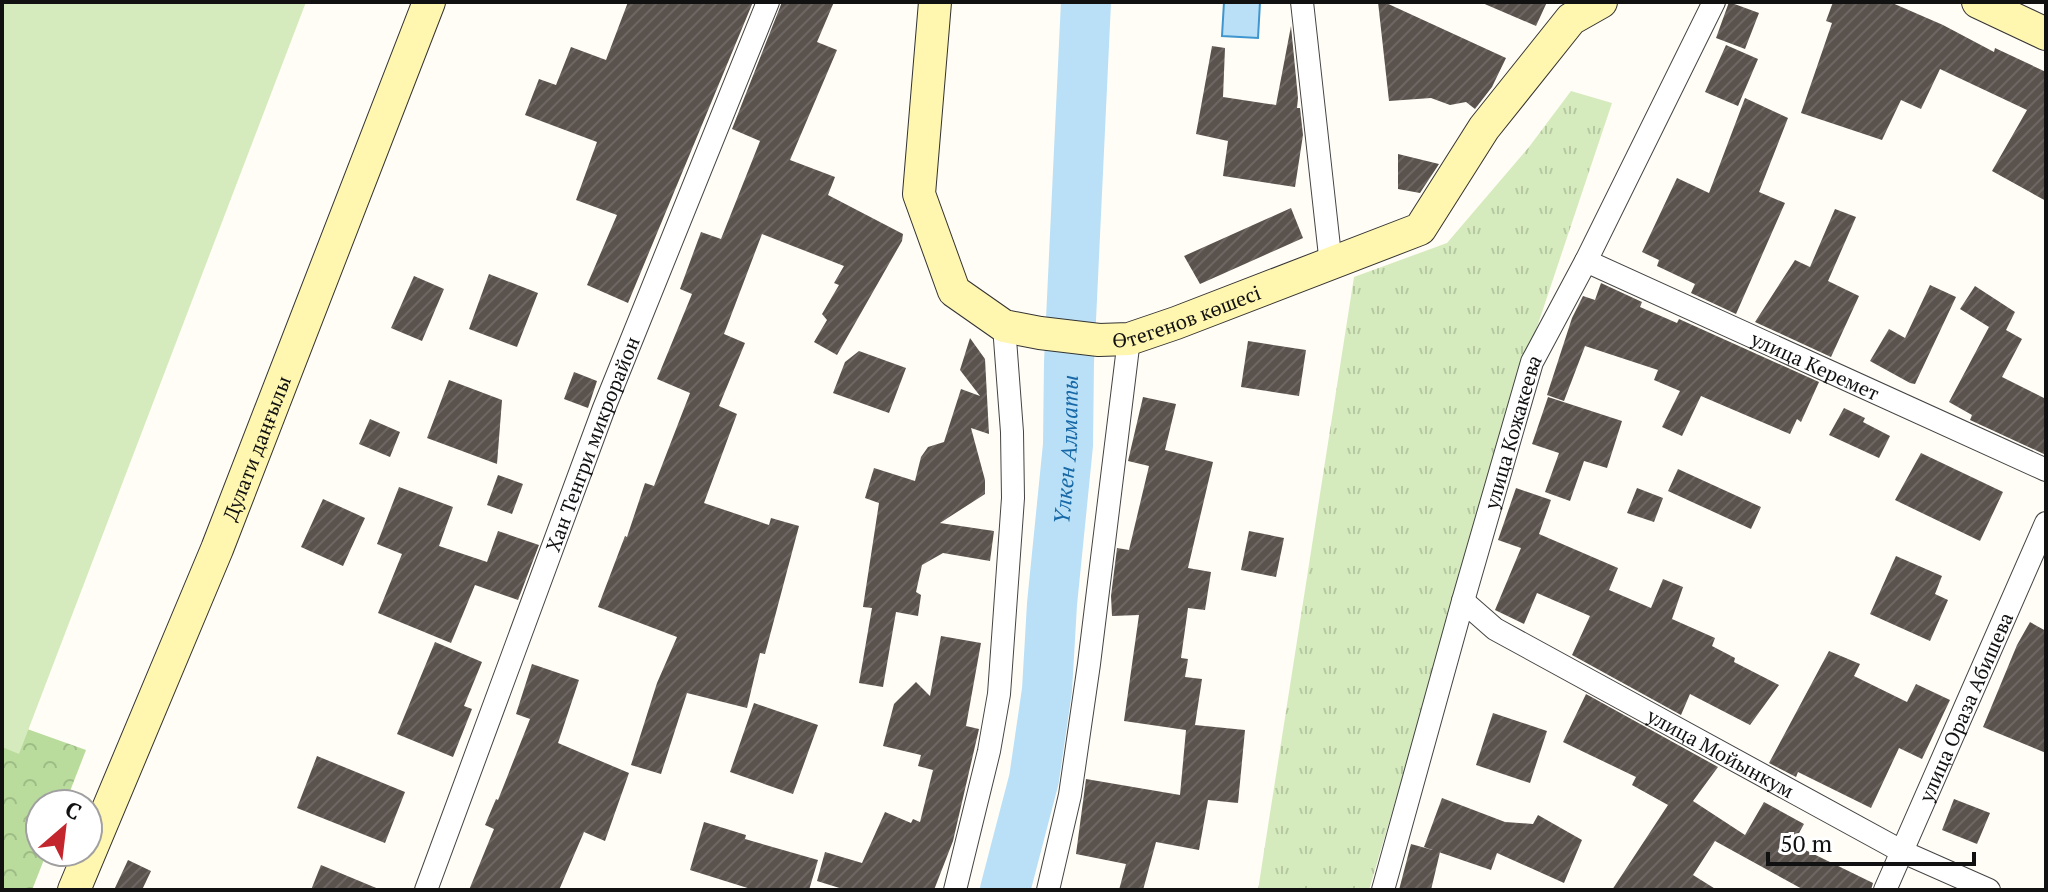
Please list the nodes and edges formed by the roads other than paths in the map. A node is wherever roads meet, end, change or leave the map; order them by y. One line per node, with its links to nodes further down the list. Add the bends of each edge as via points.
1 (429, 2): 17 (street, Дулати даңғылы, via 217,549)
2 (768, 2): 18 (street, Хан Тенгри микрорайон, via 604,408)
3 (935, 2): 11 (street, Өтегенов көшесі, via 919,194 954,291)
4 (1302, 2): 10 (street)
5 (1601, 2): 10 (street, Өтегенов көшесі, via 1571,19 1484,128 1420,229)
6 (1714, 2): 9 (street, улица Кожакеева)
7 (1978, 2): 8 (street)
8 (2046, 34)
9 (1586, 261): 13 (street, улица Керемет); 15 (street, улица Кожакеева, via 1532,362)
10 (1331, 265): 12 (street, Өтегенов көшесі)
11 (1004, 326): 12 (street, Өтегенов көшесі); 19 (street, via 1013,498 999,694)
12 (1114, 340): 20 (street, via 1085,693 1070,795)
13 (2046, 470)
14 (2046, 523): 16 (street, улица Ораза Абишева)
15 (1463, 601): 16 (street, улица Мойынкум, via 1495,629); 21 (street, улица Кожакеева)
16 (1903, 852): 22 (street, улица Ораза Абишева); 23 (street, улица Мойынкум)
17 (74, 890)
18 (426, 890)
19 (955, 890)
20 (1048, 890)
21 (1383, 890)
22 (1885, 890)
23 (1989, 890)

